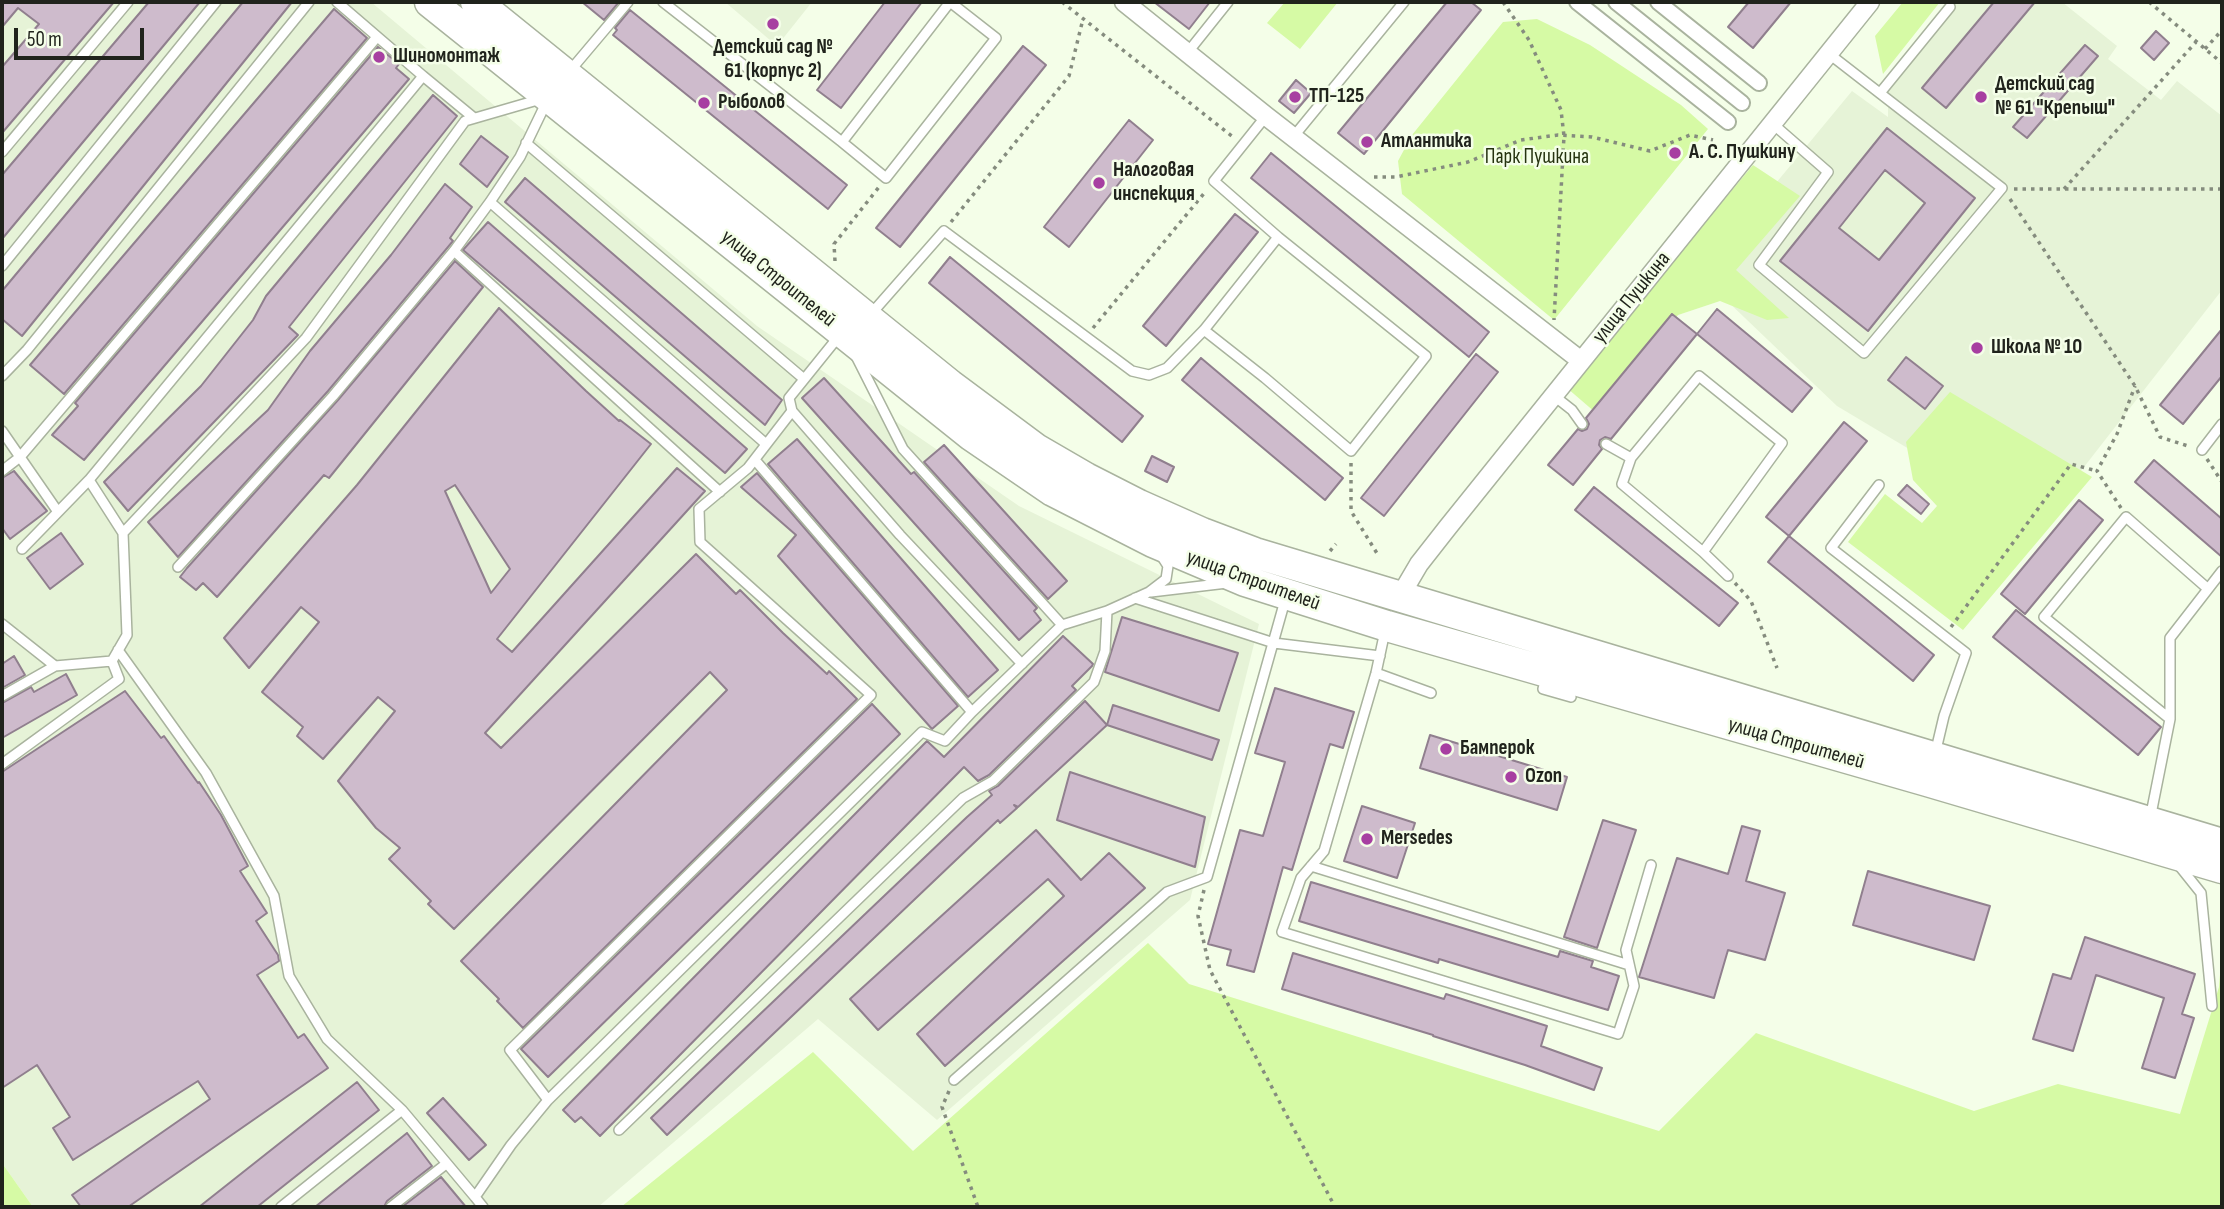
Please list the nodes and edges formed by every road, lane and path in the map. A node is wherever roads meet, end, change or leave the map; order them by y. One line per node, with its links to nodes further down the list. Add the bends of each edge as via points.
1 (128, 2): 44 (lane)
2 (216, 2): 56 (lane)
3 (309, 2): 62 (lane)
4 (337, 2): 23 (lane)
5 (430, 2): 31 (main road, улица Строителей)
6 (476, 2): 31 (main road, улица Строителей)
7 (628, 2): 31 (lane)
8 (663, 2): 41 (lane)
9 (950, 2): 41 (lane); 45 (lane, via 996,38)
10 (1062, 2): 21 (path)
11 (1124, 2): 26 (street)
12 (1228, 2): 26 (lane)
13 (1404, 2): 38 (lane)
14 (1503, 2): 39 (path, via 1529,40 1561,110)
15 (1577, 2): 36 (street)
16 (1616, 2): 33 (street)
17 (1658, 2): 30 (street)
18 (1870, 2): 27 (street, улица Пушкина)
19 (2149, 2): 24 (path)
20 (1950, 7): 32 (lane)
21 (1083, 19): 43 (path); 52 (path, via 1069,76)
22 (2222, 30): 25 (path)
23 (377, 37): 29 (lane); 74 (lane)
24 (2196, 41): 25 (path); 49 (path)
25 (2205, 49): 28 (path)
26 (1188, 52): 34 (street)
27 (1828, 53): 32 (lane); 37 (street, улица Пушкина)
28 (2222, 64)
29 (423, 76): 35 (lane); 79 (lane)
30 (1759, 83)
31 (557, 87): 35 (lane); 42 (lane); 57 (main road, улица Строителей)
32 (1880, 93): 48 (lane)
33 (1742, 103)
34 (1266, 116): 38 (street); 43 (lane)
35 (474, 118): 85 (lane, via 465,121 306,338)
36 (1728, 122)
37 (1773, 124): 48 (lane, via 1828,172 1759,265 1864,353); 61 (street, улица Пушкина)
38 (1294, 136): 46 (street)
39 (1564, 136): 40 (path, via 1650,151 1690,135); 46 (path, via 1521,140 1468,162 1396,177); 58 (path)
40 (1713, 140)
41 (842, 142): 45 (lane)
42 (526, 143): 51 (lane); 63 (lane)
43 (1243, 144): 47 (lane)
44 (2, 152)
45 (886, 178): 54 (path)
46 (1347, 178): 61 (street)
47 (1213, 181): 53 (lane); 60 (path)
48 (2002, 188): 49 (path); 64 (path)
49 (2064, 189): 50 (path)
50 (2222, 189)
51 (490, 202): 55 (lane); 70 (lane)
52 (944, 231): 57 (lane); 60 (lane)
53 (1279, 237): 59 (lane); 73 (lane, via 1426,356)
54 (834, 244)
55 (454, 251): 82 (lane); 90 (lane, via 333,396)
56 (2, 266)
57 (855, 325): 63 (lane); 86 (main road, улица Строителей, via 971,435 1053,491); 98 (main road, улица Строителей, via 1035,449 1139,505 1255,553); 101 (lane, via 903,449)
58 (1555, 327)
59 (1204, 330): 60 (lane, via 1167,368 1149,374 1132,371); 73 (lane)
60 (1085, 337)
61 (1580, 360): 65 (street, улица Пушкина)
62 (2, 376)
63 (804, 379): 66 (lane, via 789,398)
64 (2135, 386): 72 (path, via 2160,437); 78 (path)
65 (1553, 395): 67 (lane); 98 (street, улица Пушкина, via 1419,564)
66 (792, 411): 70 (lane); 108 (lane)
67 (1582, 424)
68 (2222, 424): 72 (lane)
69 (2, 431): 74 (lane)
70 (766, 444): 76 (lane)
71 (1606, 444): 75 (lane)
72 (2202, 450): 80 (path)
73 (1351, 451): 89 (path, via 1351,511)
74 (20, 457): 77 (lane); 83 (lane)
75 (1630, 458): 88 (lane, via 1622,484); 88 (lane, via 1699,376 1782,443)
76 (755, 460): 82 (lane); 116 (lane)
77 (2, 471)
78 (2097, 471): 84 (path); 103 (path, via 2071,464)
79 (89, 480): 83 (lane); 85 (lane)
80 (2222, 482)
81 (1879, 485): 103 (lane, via 1831,548)
82 (720, 492): 129 (lane, via 699,509 700,542 871,695 510,1050)
83 (58, 512): 87 (lane)
84 (2126, 517): 94 (lane); 117 (lane, via 2044,617)
85 (123, 533): 105 (lane, via 127,635)
86 (1153, 542): 93 (main road, улица Строителей); 95 (lane, via 1168,566 1166,579)
87 (22, 549)
88 (1703, 552): 92 (lane)
89 (1378, 555)
90 (178, 567)
91 (2222, 571): 94 (lane)
92 (1728, 576): 110 (path, via 1751,601)
93 (1245, 581): 95 (lane); 96 (main road, улица Строителей)
94 (2207, 588): 117 (lane, via 2169,638)
95 (1149, 592): 97 (lane)
96 (1287, 595): 102 (main road, улица Строителей); 104 (lane)
97 (1135, 598): 99 (lane); 104 (lane)
98 (1399, 598): 102 (main road); 118 (main road, улица Строителей)
99 (1107, 611): 101 (lane); 131 (lane, via 1105,651 1094,682 993,781 963,798)
100 (2, 624): 109 (lane)
101 (1062, 625): 108 (lane)
102 (1387, 626): 106 (lane); 112 (main road, улица Строителей)
103 (1944, 636): 118 (lane, via 1966,653)
104 (1274, 642): 106 (lane); 125 (lane)
105 (118, 650): 107 (lane); 130 (lane, via 206,773 274,896 289,976 327,1040)
106 (1380, 656): 111 (lane)
107 (112, 661): 109 (lane); 119 (lane, via 119,679)
108 (1022, 664): 116 (lane)
109 (55, 666): 114 (lane)
110 (1777, 668)
111 (1376, 673): 113 (lane); 123 (lane, via 1324,851)
112 (1548, 673): 115 (lane, via 1543,689); 120 (main road, улица Строителей)
113 (1431, 694)
114 (2, 696)
115 (1571, 697)
116 (972, 712): 129 (lane, via 945,741 922,732)
117 (2170, 719): 120 (lane)
118 (1934, 757): 120 (main road, улица Строителей)
119 (2, 764)
120 (2153, 840): 121 (main road, улица Строителей); 124 (main road, улица Строителей); 127 (lane, via 2201,893)
121 (2222, 844)
122 (1651, 865): 126 (lane, via 1626,950)
123 (1311, 866): 126 (lane); 126 (lane, via 1301,878 1282,932 1618,1034 1633,986)
124 (2222, 869)
125 (1207, 877): 128 (lane, via 1167,892); 138 (path, via 1198,916 1210,970)
126 (1629, 965)
127 (2212, 1006)
128 (954, 1080): 137 (path, via 942,1107)
129 (548, 1100): 133 (lane)
130 (402, 1110): 132 (lane); 134 (lane)
131 (618, 1130)
132 (446, 1164): 133 (lane); 135 (lane)
133 (475, 1197): 136 (lane)
134 (282, 1207)
135 (391, 1207)
136 (483, 1207)
137 (978, 1207)
138 (1335, 1207)

